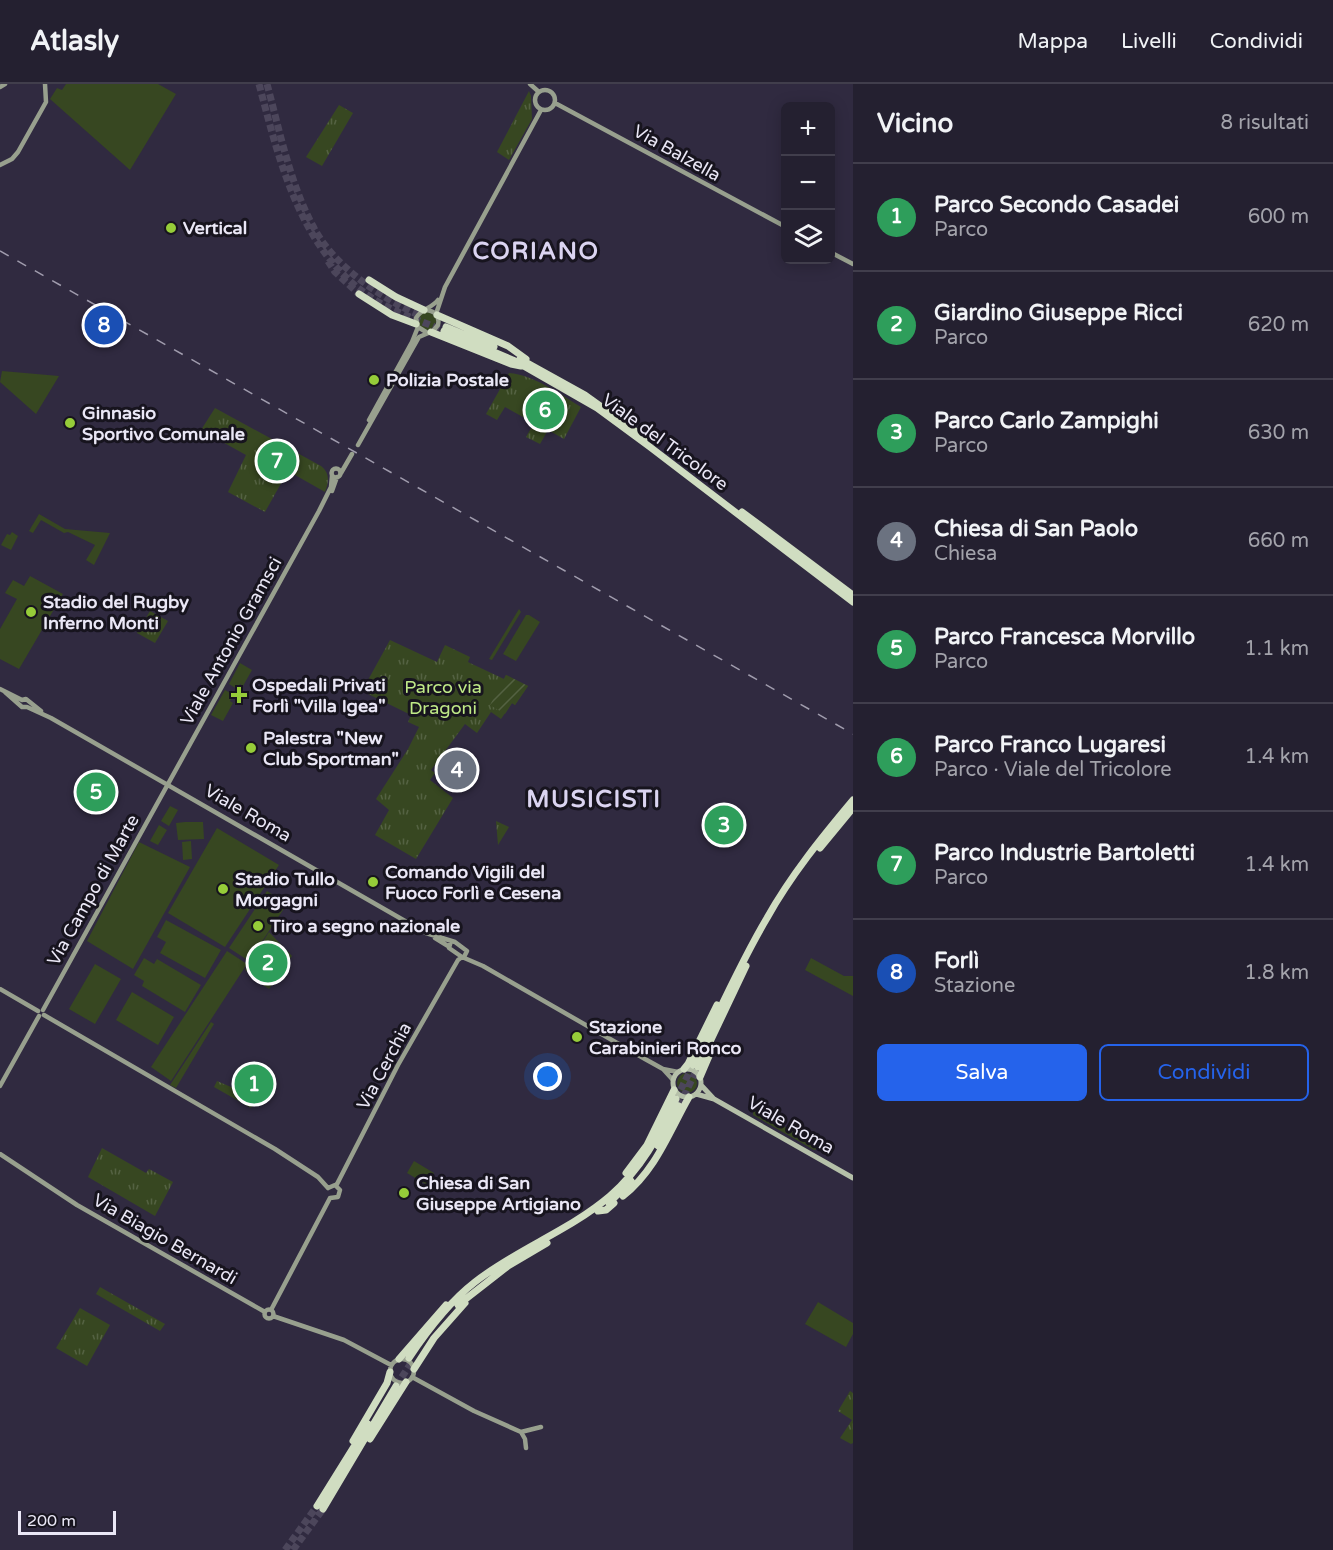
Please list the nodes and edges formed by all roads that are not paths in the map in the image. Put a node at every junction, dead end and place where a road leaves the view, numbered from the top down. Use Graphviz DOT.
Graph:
graph roads {
  1 [pos="5,84"];
  2 [pos="45,84"];
  3 [pos="530,84"];
  4 [pos="556,84"];
  5 [pos="0,87"];
  6 [pos="539,92"];
  7 [pos="551,92"];
  8 [pos="555,103"];
  9 [pos="541,110"];
  10 [pos="0,165"];
  11 [pos="781,224"];
  12 [pos="835,254"];
  13 [pos="853,264"];
  14 [pos="369,280"];
  15 [pos="359,294"];
  16 [pos="441,296"];
  17 [pos="425,310"];
  18 [pos="437,315"];
  19 [pos="417,325"];
  20 [pos="445,329"];
  21 [pos="430,332"];
  22 [pos="530,366"];
  23 [pos="352,454"];
  24 [pos="838,588"];
  25 [pos="853,595"];
  26 [pos="853,602"];
  27 [pos="3,691"];
  28 [pos="167,785"];
  29 [pos="853,800"];
  30 [pos="853,808"];
  31 [pos="450,944"];
  32 [pos="462,956"];
  33 [pos="743,967"];
  34 [pos="0,989"];
  35 [pos="41,1013"];
  36 [pos="695,1066"];
  37 [pos="663,1069"];
  38 [pos="681,1070"];
  39 [pos="700,1077"];
  40 [pos="673,1080"];
  41 [pos="701,1085"];
  42 [pos="0,1086"];
  43 [pos="674,1090"];
  44 [pos="692,1096"];
  45 [pos="714,1099"];
  46 [pos="678,1103"];
  47 [pos="0,1154"];
  48 [pos="853,1178"];
  49 [pos="336,1186"];
  50 [pos="328,1188"];
  51 [pos="330,1198"];
  52 [pos="595,1211"];
  53 [pos="474,1283"];
  54 [pos="482,1285"];
  55 [pos="270,1313"];
  56 [pos="399,1359"];
  57 [pos="390,1368"];
  58 [pos="411,1376"];
  59 [pos="394,1385"];
  60 [pos="541,1427"];
  61 [pos="524,1434"];
  62 [pos="531,1437"];
  63 [pos="526,1448"];
  64 [pos="341,1473"];
  65 [pos="320,1508"];
  1 -- 5 [label="main road"];
  2 -- 10 [label="main road"];
  3 -- 6 [label="main road"];
  4 -- 7 [label="main road"];
  6 -- 7 [label="main road"];
  6 -- 9 [label="main road"];
  7 -- 8 [label="main road"];
  8 -- 9 [label="main road"];
  8 -- 11 [label="main road, Via Balzella"];
  9 -- 16 [label="main road"];
  12 -- 13 [label="main road"];
  14 -- 17 [label="highway"];
  15 -- 19 [label="highway"];
  16 -- 17 [label="main road"];
  16 -- 18 [label="main road"];
  17 -- 18 [label="main road"];
  17 -- 19 [label="main road"];
  18 -- 21 [label="main road"];
  18 -- 22 [label="highway"];
  19 -- 21 [label="main road"];
  19 -- 21 [label="main road"];
  20 -- 22 [label="highway, Viale del Tricolore"];
  21 -- 22 [label="highway"];
  22 -- 24 [label="highway, Viale del Tricolore"];
  23 -- 28 [label="main road, Viale Antonio Gramsci"];
  24 -- 25 [label="highway, Viale del Tricolore"];
  24 -- 26 [label="highway, Viale del Tricolore"];
  27 -- 28 [label="main road, Viale Roma"];
  28 -- 31 [label="main road, Viale Roma"];
  28 -- 35 [label="main road, Via Campo di Marte"];
  29 -- 33 [label="highway"];
  30 -- 33 [label="highway"];
  31 -- 32 [label="main road"];
  31 -- 32 [label="main road"];
  32 -- 37 [label="main road"];
  32 -- 49 [label="main road, Via Cerchia"];
  33 -- 36 [label="highway"];
  33 -- 38 [label="highway"];
  33 -- 39 [label="highway"];
  34 -- 35 [label="main road"];
  35 -- 42 [label="main road, Via Campo di Marte"];
  35 -- 50 [label="main road"];
  37 -- 38 [label="main road"];
  37 -- 40 [label="main road"];
  38 -- 39 [label="main road"];
  38 -- 40 [label="main road"];
  39 -- 41 [label="main road"];
  40 -- 43 [label="main road"];
  41 -- 44 [label="main road"];
  41 -- 45 [label="main road, Viale Roma"];
  43 -- 44 [label="main road"];
  43 -- 52 [label="highway"];
  44 -- 45 [label="main road, Viale Roma"];
  44 -- 52 [label="highway"];
  45 -- 48 [label="main road, Viale Roma"];
  46 -- 52 [label="highway"];
  47 -- 55 [label="main road, Via Biagio Bernardi"];
  49 -- 50 [label="main road"];
  49 -- 51 [label="main road"];
  50 -- 51 [label="main road"];
  51 -- 55 [label="main road"];
  52 -- 53 [label="highway"];
  52 -- 54 [label="highway"];
  53 -- 54 [label="highway"];
  53 -- 56 [label="highway"];
  54 -- 58 [label="highway"];
  55 -- 57 [label="main road, Via Biagio Bernardi"];
  56 -- 57 [label="main road"];
  56 -- 58 [label="main road"];
  57 -- 58 [label="main road"];
  57 -- 64 [label="highway"];
  58 -- 61 [label="main road"];
  58 -- 64 [label="highway"];
  59 -- 64 [label="highway"];
  60 -- 61 [label="main road"];
  61 -- 62 [label="main road"];
  61 -- 63 [label="main road"];
  64 -- 65 [label="highway"];
}
